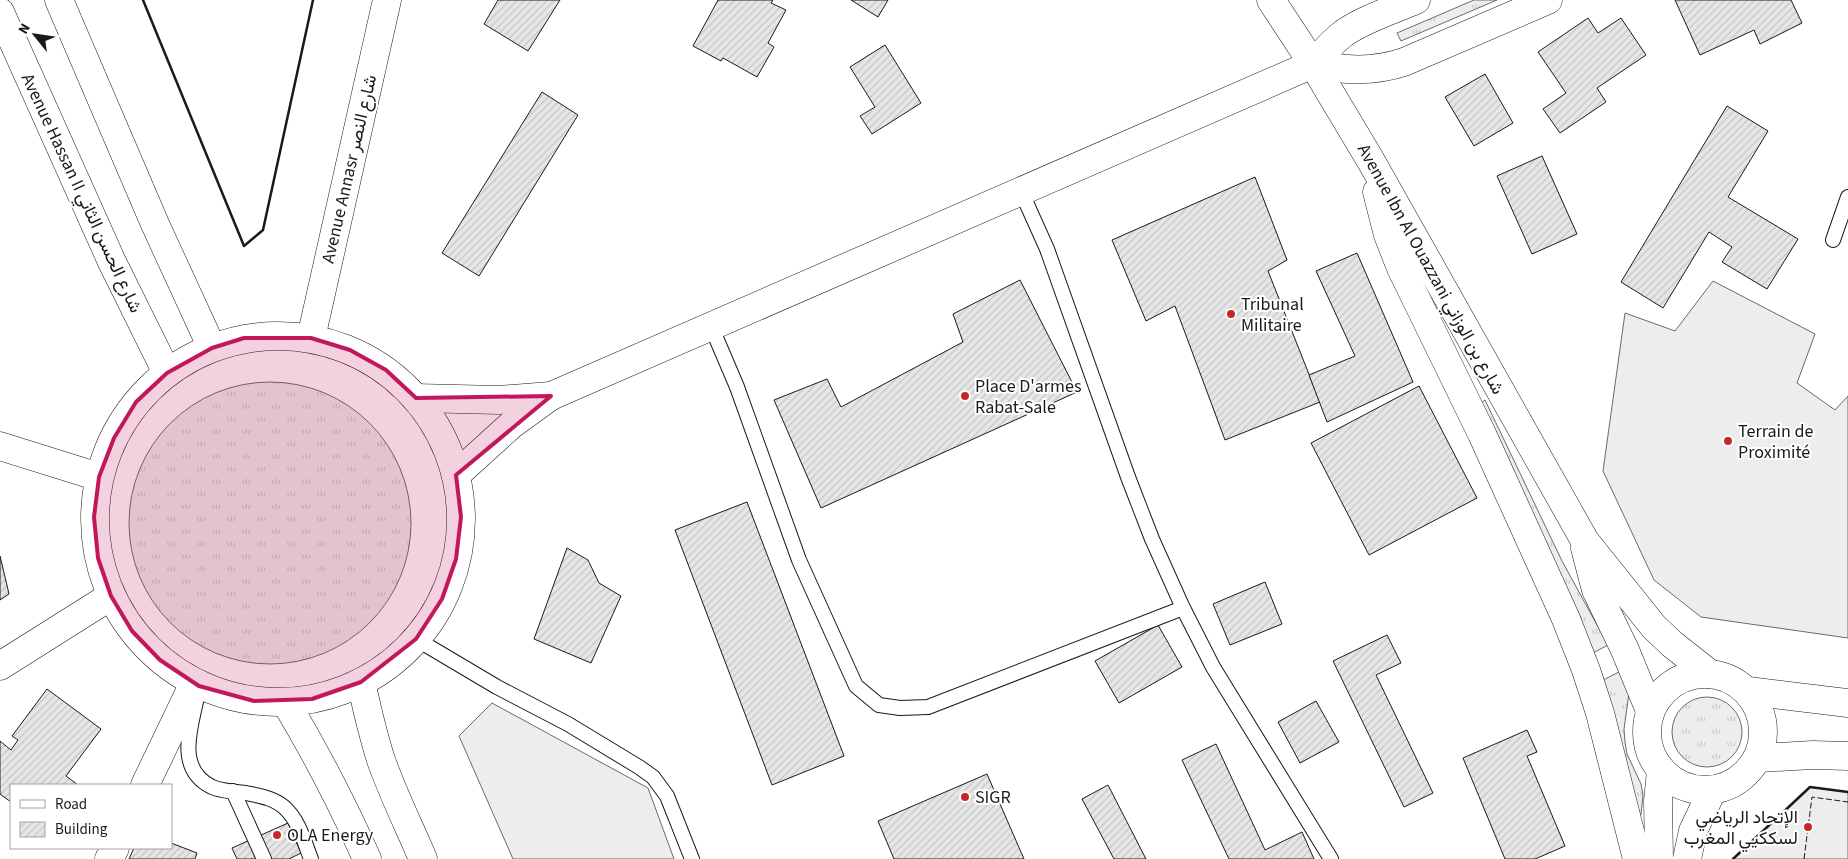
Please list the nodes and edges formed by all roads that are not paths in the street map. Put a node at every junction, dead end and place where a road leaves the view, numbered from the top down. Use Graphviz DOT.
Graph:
graph roads {
  1 [pos="59,0"];
  2 [pos="387,0"];
  3 [pos="1271,0"];
  4 [pos="1416,0"];
  5 [pos="1548,0"];
  6 [pos="0,12"];
  7 [pos="1314,64"];
  8 [pos="1370,161"];
  9 [pos="1021,191"];
  10 [pos="1848,197"];
  11 [pos="1833,240"];
  12 [pos="711,326"];
  13 [pos="311,338"];
  14 [pos="212,348"];
  15 [pos="167,373"];
  16 [pos="551,396"];
  17 [pos="416,398"];
  18 [pos="0,446"];
  19 [pos="456,475"];
  20 [pos="99,477"];
  21 [pos="1585,541"];
  22 [pos="111,596"];
  23 [pos="1183,608"];
  24 [pos="416,640"];
  25 [pos="0,666"];
  26 [pos="1710,674"];
  27 [pos="361,682"];
  28 [pos="197,684"];
  29 [pos="1748,691"];
  30 [pos="286,702"];
  31 [pos="1848,703"];
  32 [pos="1650,711"];
  33 [pos="1848,756"];
  34 [pos="1759,758"];
  35 [pos="1661,771"];
  36 [pos="146,784"];
  37 [pos="233,791"];
  38 [pos="1712,791"];
  39 [pos="264,859"];
  40 [pos="311,859"];
  41 [pos="367,859"];
  42 [pos="423,859"];
  43 [pos="692,859"];
  44 [pos="1331,859"];
  45 [pos="1637,859"];
  46 [pos="1659,859"];
  47 [pos="1687,859"];
  1 -- 14 [label="main road"];
  2 -- 13 [label="main road, Avenue Annasr شارع النصر"];
  3 -- 7 [label="main road, Avenue Ibn Al Ouazzani شارع بن الوزاني"];
  4 -- 7 [label="main road"];
  5 -- 7 [label="main road"];
  6 -- 15 [label="main road, Avenue Hassan II شارع الحسن الثاني"];
  7 -- 8 [label="main road, Avenue Ibn Al Ouazzani شارع بن الوزاني"];
  7 -- 9 [label="main road"];
  8 -- 21 [label="main road, Avenue Ibn Al Ouazzani شارع بن الوزاني"];
  8 -- 45 [label="main road"];
  9 -- 12 [label="main road"];
  9 -- 23 [label="lane"];
  10 -- 11 [label="lane"];
  12 -- 16 [label="main road"];
  12 -- 23 [label="lane"];
  13 -- 14 [label="main road"];
  13 -- 17 [label="main road"];
  14 -- 15 [label="main road"];
  15 -- 20 [label="main road"];
  16 -- 17 [label="main road"];
  16 -- 19 [label="main road"];
  17 -- 19 [label="main road"];
  18 -- 20 [label="main road"];
  19 -- 24 [label="main road"];
  20 -- 22 [label="main road"];
  21 -- 26 [label="main road, Avenue Ibn Al Ouazzani شارع بن الوزاني"];
  21 -- 32 [label="main road, Avenue Ibn Al Ouazzani شارع بن الوزاني"];
  22 -- 25 [label="main road"];
  22 -- 28 [label="main road"];
  23 -- 44 [label="lane"];
  24 -- 27 [label="main road"];
  24 -- 43 [label="lane"];
  26 -- 29 [label="main road"];
  26 -- 32 [label="main road"];
  27 -- 30 [label="main road"];
  27 -- 42 [label="main road"];
  28 -- 30 [label="main road"];
  28 -- 36 [label="main road"];
  28 -- 37 [label="lane"];
  29 -- 31 [label="main road"];
  29 -- 34 [label="main road"];
  30 -- 41 [label="main road"];
  32 -- 35 [label="main road"];
  33 -- 34 [label="main road"];
  34 -- 38 [label="main road"];
  35 -- 38 [label="main road"];
  35 -- 46 [label="main road"];
  37 -- 39 [label="lane"];
  37 -- 40 [label="lane"];
  38 -- 47 [label="main road"];
}
